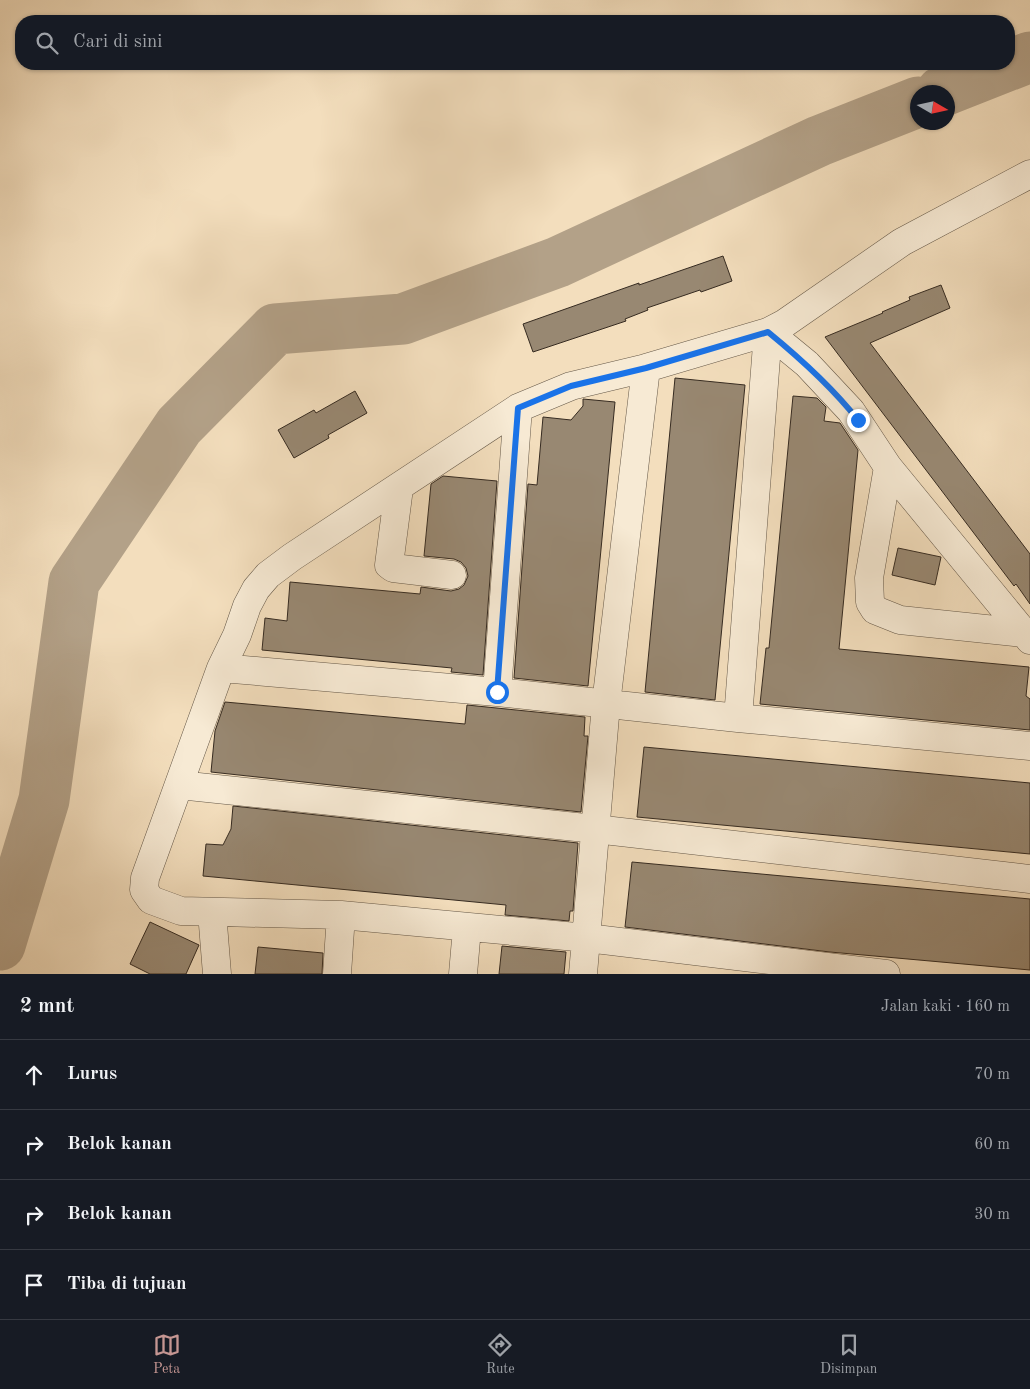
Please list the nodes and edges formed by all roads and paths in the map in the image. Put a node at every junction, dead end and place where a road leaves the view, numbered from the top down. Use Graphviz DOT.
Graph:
graph roads {
  1 [pos="1030,174"];
  2 [pos="768,332"];
  3 [pos="646,368"];
  4 [pos="518,408"];
  5 [pos="888,467"];
  6 [pos="398,488"];
  7 [pos="452,575"];
  8 [pos="1027,637"];
  9 [pos="221,668"];
  10 [pos="497,692"];
  11 [pos="606,704"];
  12 [pos="738,718"];
  13 [pos="1030,746"];
  14 [pos="179,785"];
  15 [pos="595,829"];
  16 [pos="1030,879"];
  17 [pos="212,912"];
  18 [pos="341,916"];
  19 [pos="467,928"];
  20 [pos="587,938"];
  21 [pos="697,963"];
  22 [pos="839,972"];
  23 [pos="217,974"];
  24 [pos="337,974"];
  25 [pos="463,974"];
  26 [pos="583,974"];
  27 [pos="886,974"];
  1 -- 2 [label="street"];
  2 -- 3 [label="street"];
  2 -- 5 [label="street"];
  2 -- 12 [label="street"];
  3 -- 4 [label="street"];
  3 -- 11 [label="street"];
  4 -- 6 [label="street"];
  4 -- 10 [label="street"];
  5 -- 8 [label="street"];
  5 -- 8 [label="street"];
  6 -- 7 [label="street"];
  6 -- 9 [label="street"];
  9 -- 10 [label="street"];
  9 -- 14 [label="street"];
  10 -- 11 [label="street"];
  11 -- 12 [label="street"];
  11 -- 15 [label="street"];
  12 -- 13 [label="street"];
  14 -- 15 [label="street"];
  14 -- 17 [label="street"];
  15 -- 16 [label="street"];
  15 -- 20 [label="street"];
  17 -- 18 [label="street"];
  17 -- 23 [label="street"];
  18 -- 19 [label="street"];
  18 -- 24 [label="street"];
  19 -- 20 [label="street"];
  19 -- 25 [label="street"];
  20 -- 21 [label="street"];
  20 -- 26 [label="street"];
  21 -- 22 [label="street"];
  22 -- 27 [label="street"];
}
